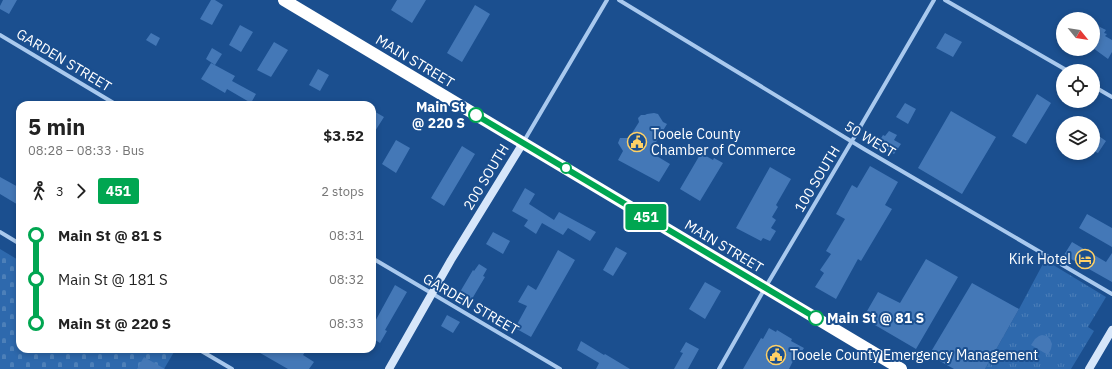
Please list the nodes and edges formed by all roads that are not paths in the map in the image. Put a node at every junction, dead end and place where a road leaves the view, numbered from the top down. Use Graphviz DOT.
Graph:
graph roads {
  1 [pos="284,0"];
  2 [pos="607,0"];
  3 [pos="619,0"];
  4 [pos="934,0"];
  5 [pos="945,0"];
  6 [pos="0,35"];
  7 [pos="1056,64"];
  8 [pos="1100,90"];
  9 [pos="1112,97"];
  10 [pos="110,101"];
  11 [pos="852,141"];
  12 [pos="522,143"];
  13 [pos="0,232"];
  14 [pos="16,242"];
  15 [pos="376,260"];
  16 [pos="765,288"];
  17 [pos="432,294"];
  18 [pos="1112,294"];
  19 [pos="1112,330"];
  20 [pos="205,353"];
  21 [pos="232,369"];
  22 [pos="389,369"];
  23 [pos="560,369"];
  24 [pos="719,369"];
  25 [pos="901,369"];
  26 [pos="1089,369"];
  1 -- 12 [label="highway, MAIN STREET"];
  2 -- 12 [label="street, 200 SOUTH"];
  3 -- 11 [label="street, 50 WEST"];
  4 -- 11 [label="street, 100 SOUTH"];
  5 -- 7 [label="street"];
  6 -- 10 [label="street, GARDEN STREET"];
  8 -- 9 [label="street"];
  11 -- 16 [label="street, 100 SOUTH"];
  11 -- 18 [label="street, 50 WEST"];
  12 -- 16 [label="highway, MAIN STREET"];
  12 -- 17 [label="street, 200 SOUTH"];
  13 -- 14 [label="street"];
  15 -- 17 [label="street, GARDEN STREET"];
  16 -- 24 [label="street, 100 SOUTH"];
  16 -- 25 [label="highway, MAIN STREET"];
  17 -- 22 [label="street, 200 SOUTH"];
  17 -- 23 [label="street, GARDEN STREET"];
  19 -- 26 [label="street"];
  20 -- 21 [label="street"];
}
